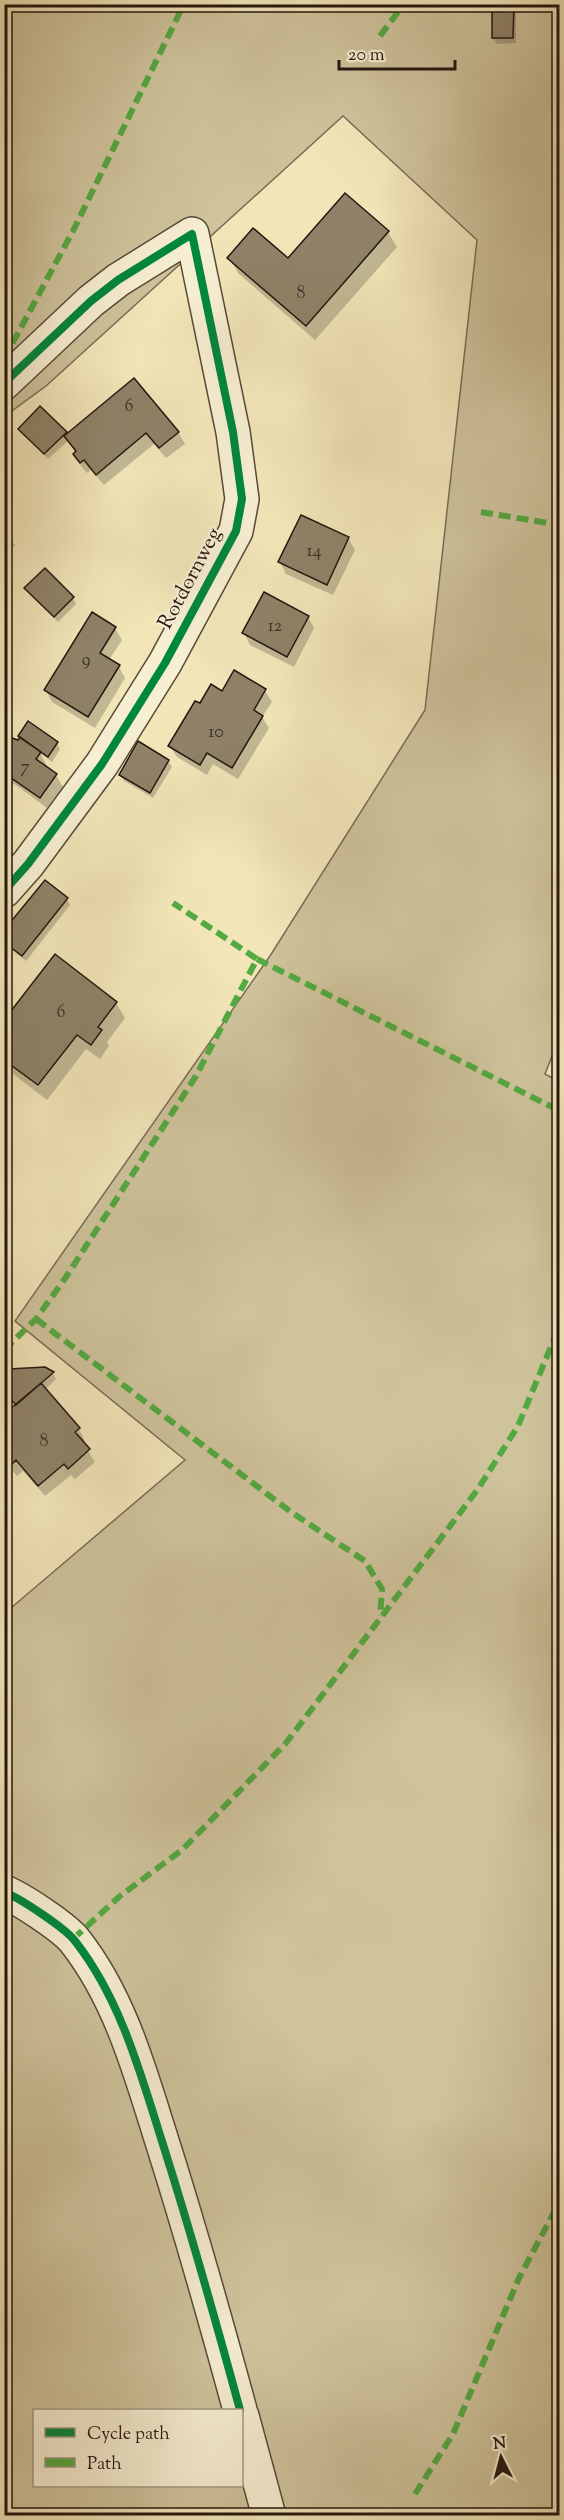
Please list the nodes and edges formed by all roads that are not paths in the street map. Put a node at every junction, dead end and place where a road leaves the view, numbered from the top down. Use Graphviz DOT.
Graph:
graph roads {
  1 [pos="4,383"];
  2 [pos="4,891"];
  3 [pos="4,1892"];
  4 [pos="240,2409"];
  5 [pos="243,2420"];
  6 [pos="268,2516"];
  1 -- 2 [label="street, Rotdornweg"];
  3 -- 4 [label="street"];
  5 -- 6 [label="street"];
}
